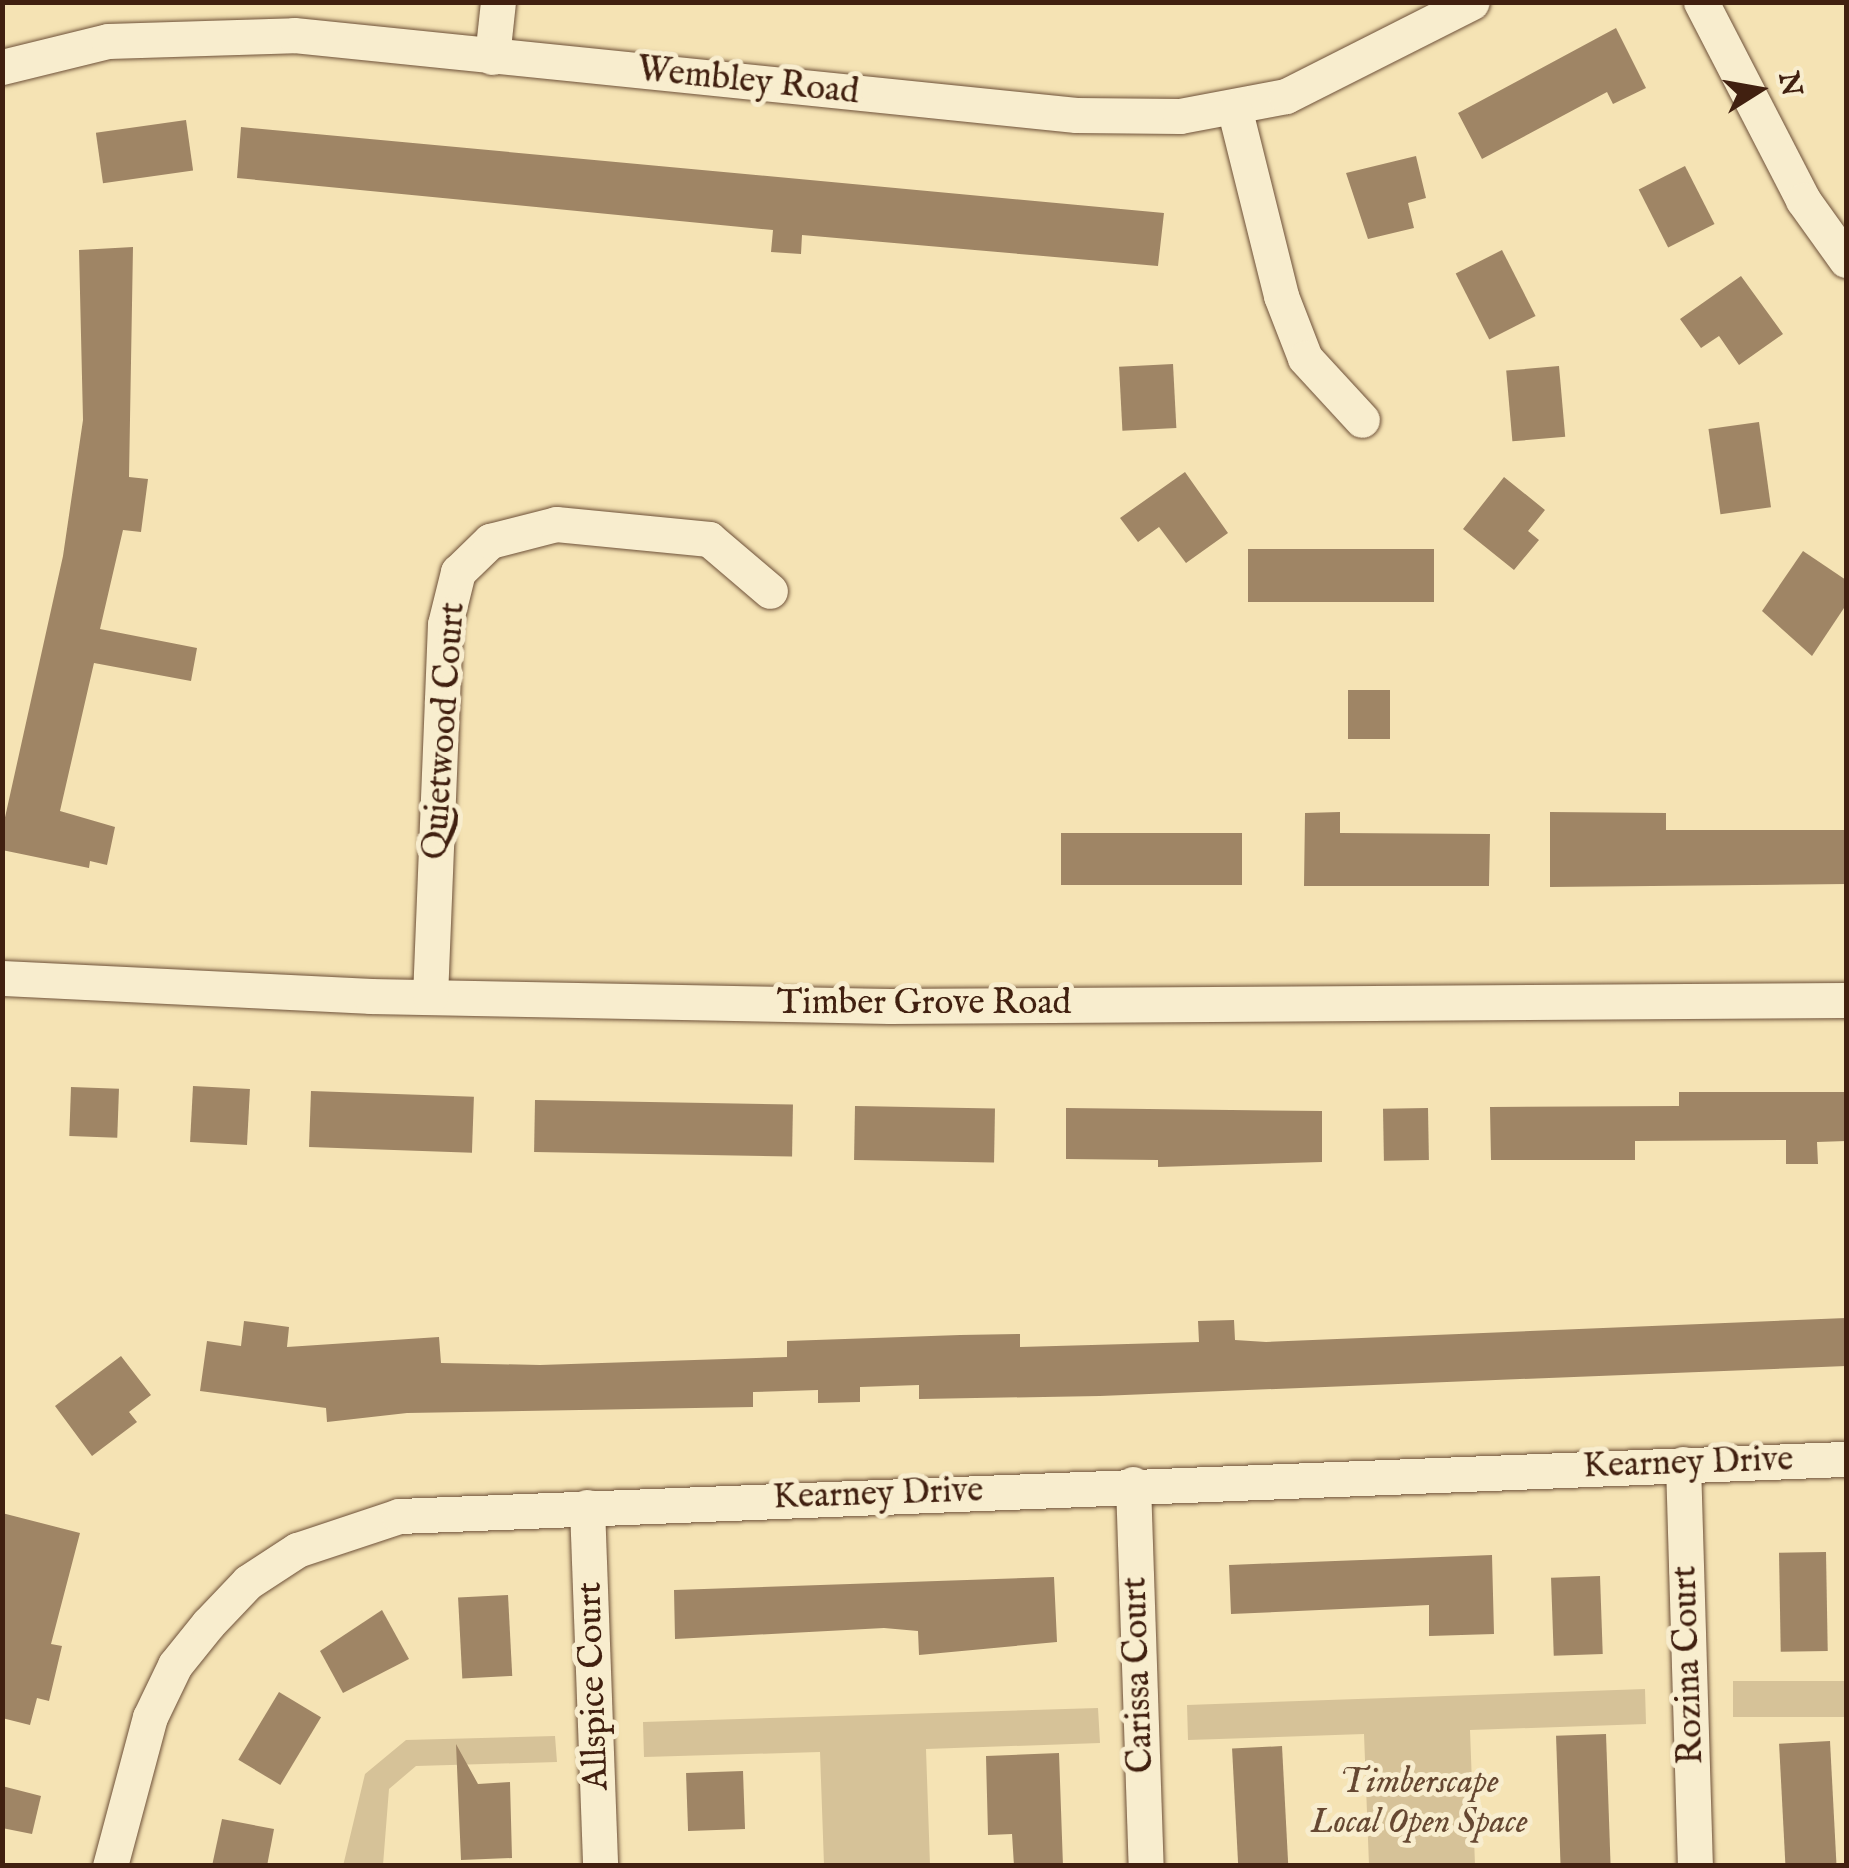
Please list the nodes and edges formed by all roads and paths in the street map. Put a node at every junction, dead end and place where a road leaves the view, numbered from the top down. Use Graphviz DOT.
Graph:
graph roads {
  1 [pos="498,2"];
  2 [pos="1472,2"];
  3 [pos="1702,2"];
  4 [pos="492,56"];
  5 [pos="2,66"];
  6 [pos="1235,111"];
  7 [pos="1846,260"];
  8 [pos="1362,420"];
  9 [pos="770,591"];
  10 [pos="2,978"];
  11 [pos="430,997"];
  12 [pos="1846,1000"];
  13 [pos="1846,1459"];
  14 [pos="1683,1464"];
  15 [pos="1133,1484"];
  16 [pos="587,1507"];
  17 [pos="110,1866"];
  18 [pos="600,1866"];
  19 [pos="1146,1866"];
  20 [pos="1696,1866"];
  1 -- 4 [label="street"];
  2 -- 6 [label="street, Wembley Road"];
  3 -- 7 [label="street"];
  4 -- 5 [label="street, Wembley Road"];
  4 -- 6 [label="street, Wembley Road"];
  6 -- 8 [label="street"];
  9 -- 11 [label="street, Quietwood Court"];
  10 -- 11 [label="street, Timber Grove Road"];
  11 -- 12 [label="street, Timber Grove Road"];
  13 -- 14 [label="street, Kearney Drive"];
  14 -- 15 [label="street, Kearney Drive"];
  14 -- 20 [label="street, Rozina Court"];
  15 -- 16 [label="street, Kearney Drive"];
  15 -- 19 [label="street, Carissa Court"];
  16 -- 17 [label="street, Kearney Drive"];
  16 -- 18 [label="street, Allspice Court"];
}
